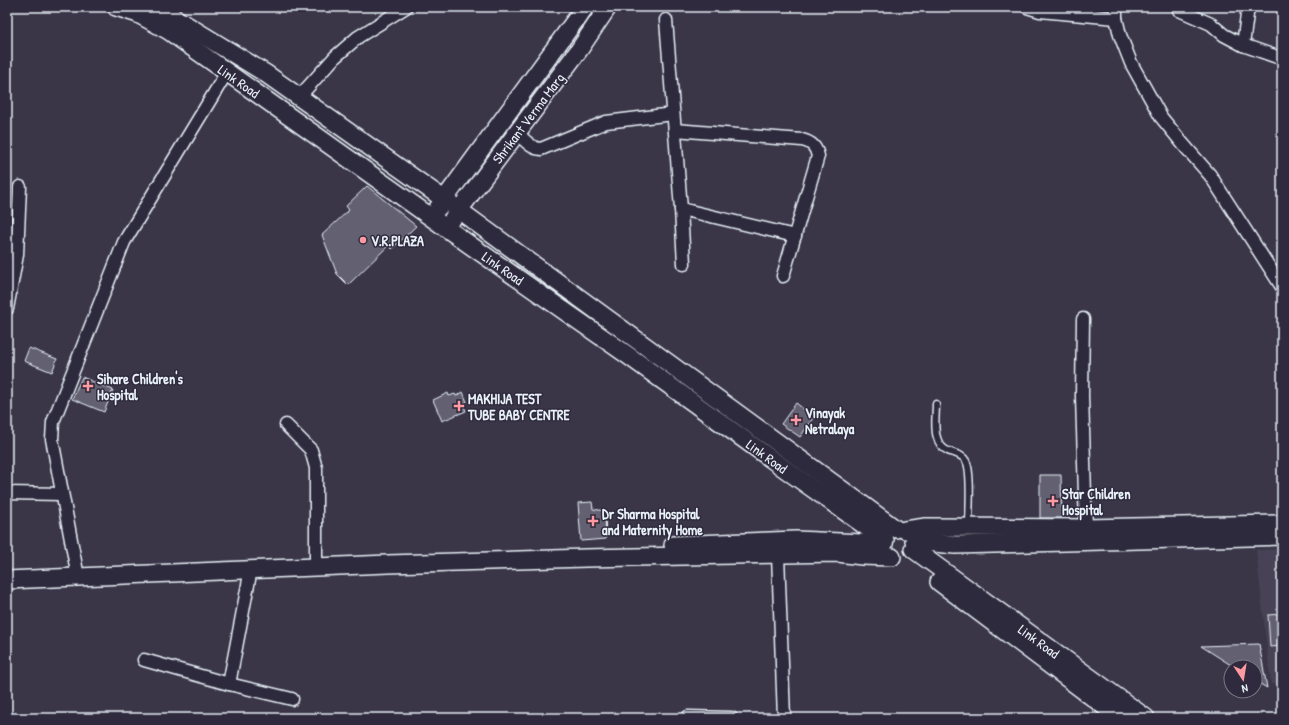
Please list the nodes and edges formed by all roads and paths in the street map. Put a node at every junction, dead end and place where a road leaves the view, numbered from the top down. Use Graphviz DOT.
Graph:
graph roads {
  1 [pos="116,7"];
  2 [pos="157,7"];
  3 [pos="406,7"];
  4 [pos="585,7"];
  5 [pos="608,7"];
  6 [pos="1027,7"];
  7 [pos="1248,7"];
  8 [pos="1041,9"];
  9 [pos="1180,10"];
  10 [pos="1116,13"];
  11 [pos="666,20"];
  12 [pos="1243,45"];
  13 [pos="1280,58"];
  14 [pos="228,72"];
  15 [pos="300,97"];
  16 [pos="673,114"];
  17 [pos="675,130"];
  18 [pos="517,133"];
  19 [pos="20,187"];
  20 [pos="445,200"];
  21 [pos="681,209"];
  22 [pos="459,210"];
  23 [pos="430,217"];
  24 [pos="446,228"];
  25 [pos="795,236"];
  26 [pos="684,264"];
  27 [pos="783,276"];
  28 [pos="1282,287"];
  29 [pos="7,309"];
  30 [pos="1083,319"];
  31 [pos="936,404"];
  32 [pos="286,425"];
  33 [pos="7,492"];
  34 [pos="61,494"];
  35 [pos="1282,524"];
  36 [pos="1086,528"];
  37 [pos="969,536"];
  38 [pos="1282,536"];
  39 [pos="899,544"];
  40 [pos="778,555"];
  41 [pos="316,558"];
  42 [pos="251,569"];
  43 [pos="7,571"];
  44 [pos="78,572"];
  45 [pos="7,580"];
  46 [pos="144,660"];
  47 [pos="229,684"];
  48 [pos="292,699"];
  49 [pos="688,717"];
  50 [pos="731,718"];
  51 [pos="784,718"];
  52 [pos="1120,718"];
  53 [pos="1146,718"];
  1 -- 14 [label="street, Link Road"];
  2 -- 15 [label="street, Link Road"];
  3 -- 15 [label="street"];
  4 -- 20 [label="street, Shrikant Verma Marg"];
  5 -- 18 [label="street, Shrikant Verma Marg"];
  6 -- 8 [label="street"];
  7 -- 12 [label="street"];
  8 -- 10 [label="street"];
  9 -- 12 [label="street"];
  10 -- 28 [label="street"];
  11 -- 16 [label="street"];
  12 -- 13 [label="street"];
  14 -- 23 [label="street, Link Road"];
  14 -- 34 [label="street"];
  15 -- 20 [label="street, Link Road"];
  16 -- 17 [label="street"];
  16 -- 18 [label="street"];
  17 -- 21 [label="street"];
  17 -- 25 [label="street"];
  18 -- 22 [label="street, Shrikant Verma Marg"];
  19 -- 29 [label="street"];
  20 -- 22 [label="street, Link Road"];
  20 -- 23 [label="street, Shrikant Verma Marg"];
  21 -- 25 [label="street"];
  21 -- 26 [label="street"];
  22 -- 24 [label="street, Shrikant Verma Marg"];
  22 -- 39 [label="street, Link Road"];
  23 -- 24 [label="street, Link Road"];
  24 -- 39 [label="street, Link Road"];
  25 -- 27 [label="street"];
  30 -- 36 [label="street"];
  31 -- 37 [label="lane"];
  32 -- 41 [label="street"];
  33 -- 34 [label="street"];
  34 -- 44 [label="street"];
  35 -- 36 [label="street"];
  36 -- 37 [label="street"];
  37 -- 38 [label="street"];
  37 -- 39 [label="street"];
  39 -- 40 [label="street"];
  39 -- 41 [label="street"];
  39 -- 52 [label="street, Link Road"];
  39 -- 53 [label="street, Link Road"];
  40 -- 42 [label="street"];
  40 -- 51 [label="street"];
  41 -- 44 [label="street"];
  42 -- 44 [label="street"];
  42 -- 47 [label="street"];
  43 -- 44 [label="street"];
  44 -- 45 [label="street"];
  46 -- 47 [label="street"];
  47 -- 48 [label="street"];
  49 -- 50 [label="street"];
}
